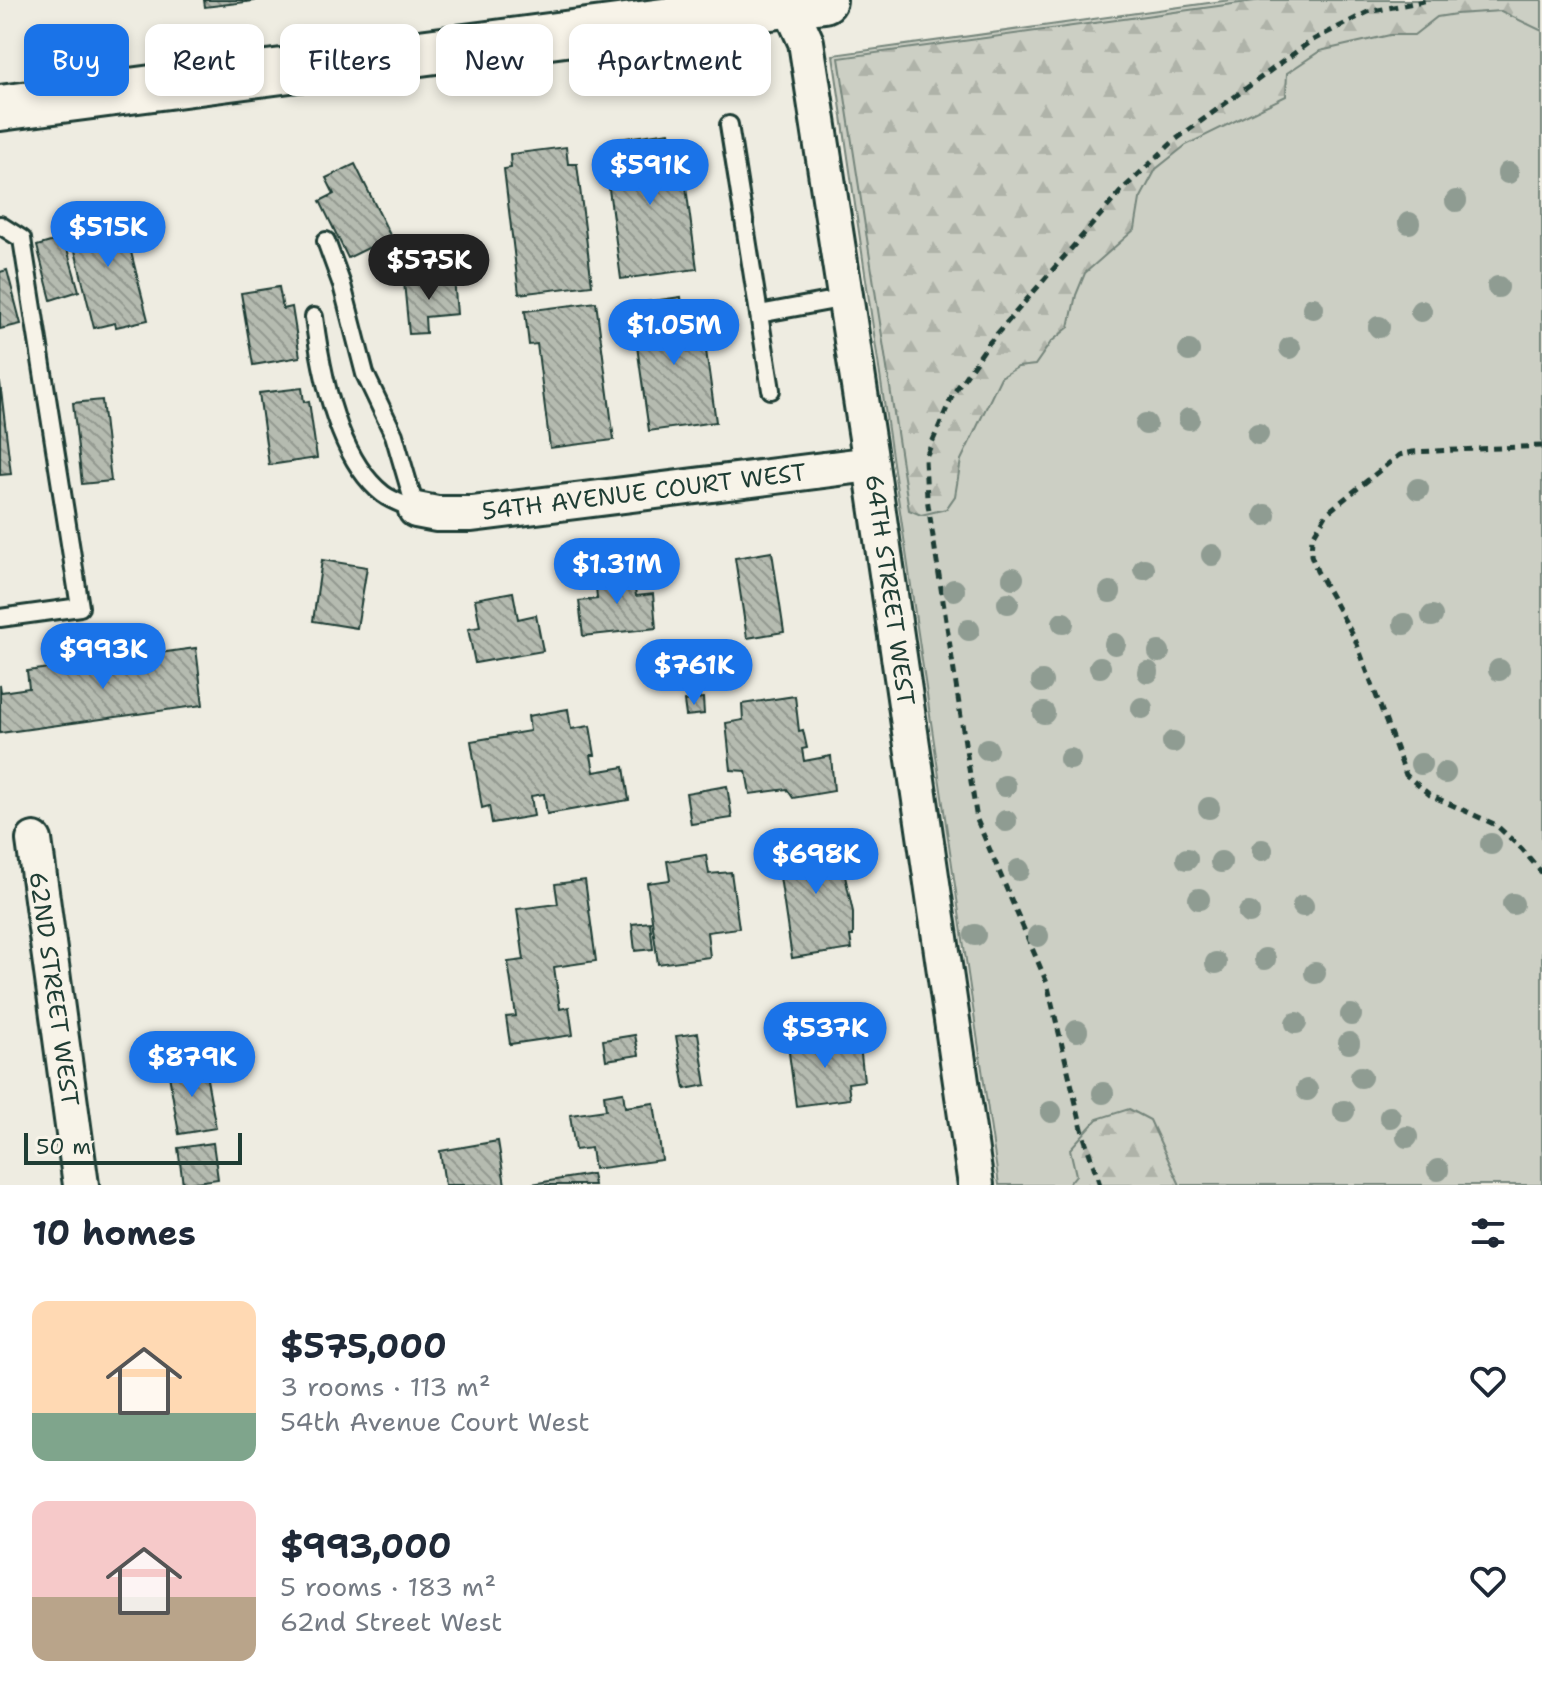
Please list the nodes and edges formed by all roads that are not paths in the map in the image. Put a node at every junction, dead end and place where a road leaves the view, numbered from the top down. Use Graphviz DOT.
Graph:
graph roads {
  1 [pos="800,2"];
  2 [pos="0,108"];
  3 [pos="729,125"];
  4 [pos="0,225"];
  5 [pos="326,241"];
  6 [pos="846,298"];
  7 [pos="759,314"];
  8 [pos="314,317"];
  9 [pos="771,390"];
  10 [pos="871,464"];
  11 [pos="416,510"];
  12 [pos="0,618"];
  13 [pos="34,840"];
  14 [pos="81,1185"];
  15 [pos="976,1185"];
  1 -- 2 [label="main road"];
  1 -- 6 [label="street, 64TH STREET WEST"];
  3 -- 7 [label="lane"];
  4 -- 12 [label="lane"];
  5 -- 11 [label="lane"];
  6 -- 7 [label="lane"];
  6 -- 10 [label="street, 64TH STREET WEST"];
  7 -- 9 [label="lane"];
  8 -- 11 [label="lane"];
  10 -- 11 [label="street, 54TH AVENUE COURT WEST"];
  10 -- 15 [label="street, 64TH STREET WEST"];
  13 -- 14 [label="street, 62ND STREET WEST"];
}
